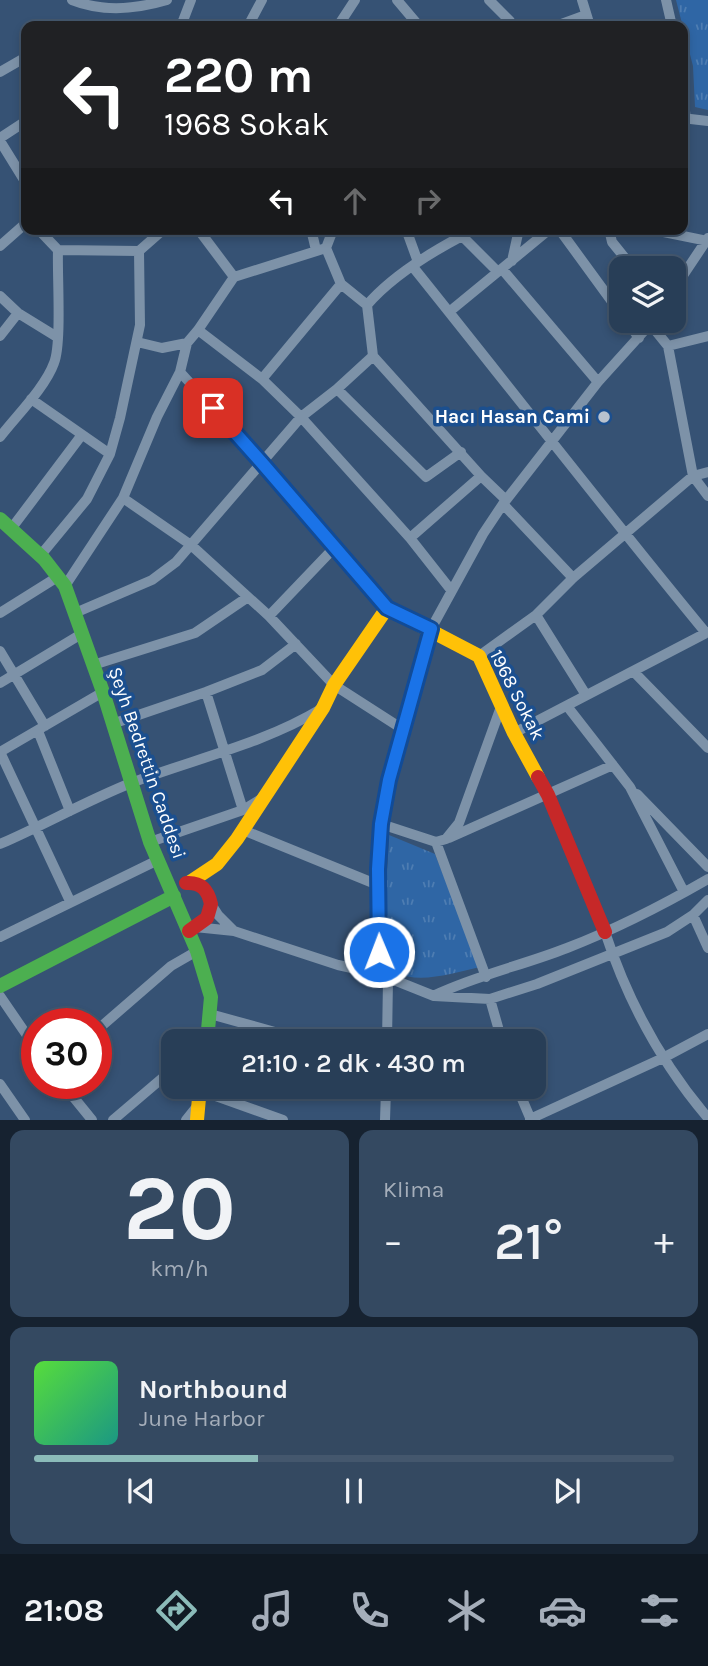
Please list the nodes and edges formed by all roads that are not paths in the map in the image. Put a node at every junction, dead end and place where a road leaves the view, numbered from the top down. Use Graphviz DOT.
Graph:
graph roads {
  1 [pos="72,0"];
  2 [pos="167,0"];
  3 [pos="191,0"];
  4 [pos="262,0"];
  5 [pos="355,0"];
  6 [pos="397,0"];
  7 [pos="489,0"];
  8 [pos="582,0"];
  9 [pos="666,0"];
  10 [pos="107,4"];
  11 [pos="586,15"];
  12 [pos="183,21"];
  13 [pos="251,21"];
  14 [pos="341,21"];
  15 [pos="415,21"];
  16 [pos="510,21"];
  17 [pos="570,21"];
  18 [pos="588,21"];
  19 [pos="671,21"];
  20 [pos="21,60"];
  21 [pos="0,72"];
  22 [pos="688,119"];
  23 [pos="708,121"];
  24 [pos="21,125"];
  25 [pos="0,140"];
  26 [pos="21,175"];
  27 [pos="21,227"];
  28 [pos="44,235"];
  29 [pos="156,235"];
  30 [pos="202,235"];
  31 [pos="314,235"];
  32 [pos="331,235"];
  33 [pos="408,235"];
  34 [pos="459,235"];
  35 [pos="464,235"];
  36 [pos="518,235"];
  37 [pos="543,235"];
  38 [pos="563,235"];
  39 [pos="610,235"];
  40 [pos="681,235"];
  41 [pos="708,240"];
  42 [pos="0,246"];
  43 [pos="321,249"];
  44 [pos="58,250"];
  45 [pos="139,251"];
  46 [pos="623,256"];
  47 [pos="512,261"];
  48 [pos="416,265"];
  49 [pos="500,271"];
  50 [pos="686,272"];
  51 [pos="234,277"];
  52 [pos="341,284"];
  53 [pos="0,296"];
  54 [pos="609,298"];
  55 [pos="367,305"];
  56 [pos="449,312"];
  57 [pos="18,313"];
  58 [pos="198,330"];
  59 [pos="635,333"];
  60 [pos="644,333"];
  61 [pos="660,333"];
  62 [pos="0,336"];
  63 [pos="57,337"];
  64 [pos="708,337"];
  65 [pos="639,338"];
  66 [pos="137,342"];
  67 [pos="187,343"];
  68 [pos="668,346"];
  69 [pos="373,356"];
  70 [pos="180,372"];
  71 [pos="262,379"];
  72 [pos="598,383"];
  73 [pos="337,389"];
  74 [pos="31,399"];
  75 [pos="301,417"];
  76 [pos="81,436"];
  77 [pos="0,437"];
  78 [pos="554,441"];
  79 [pos="461,452"];
  80 [pos="110,454"];
  81 [pos="262,463"];
  82 [pos="708,471"];
  83 [pos="481,476"];
  84 [pos="693,476"];
  85 [pos="708,496"];
  86 [pos="123,498"];
  87 [pos="505,502"];
  88 [pos="6,524"];
  89 [pos="625,535"];
  90 [pos="410,538"];
  91 [pos="191,545"];
  92 [pos="334,548"];
  93 [pos="40,556"];
  94 [pos="573,579"];
  95 [pos="62,581"];
  96 [pos="452,590"];
  97 [pos="248,597"];
  98 [pos="387,608"];
  99 [pos="0,612"];
  100 [pos="75,613"];
  101 [pos="536,615"];
  102 [pos="269,616"];
  103 [pos="431,629"];
  104 [pos="83,634"];
  105 [pos="706,636"];
  106 [pos="296,644"];
  107 [pos="0,651"];
  108 [pos="479,656"];
  109 [pos="93,665"];
  110 [pos="634,672"];
  111 [pos="13,674"];
  112 [pos="0,683"];
  113 [pos="334,685"];
  114 [pos="103,692"];
  115 [pos="206,692"];
  116 [pos="586,695"];
  117 [pos="502,704"];
  118 [pos="567,706"];
  119 [pos="323,708"];
  120 [pos="112,724"];
  121 [pos="42,728"];
  122 [pos="404,730"];
  123 [pos="514,733"];
  124 [pos="708,748"];
  125 [pos="225,751"];
  126 [pos="612,765"];
  127 [pos="130,783"];
  128 [pos="628,785"];
  129 [pos="548,795"];
  130 [pos="265,797"];
  131 [pos="243,810"];
  132 [pos="70,811"];
  133 [pos="381,824"];
  134 [pos="36,828"];
  135 [pos="243,830"];
  136 [pos="441,840"];
  137 [pos="150,842"];
  138 [pos="0,844"];
  139 [pos="158,860"];
  140 [pos="217,864"];
  141 [pos="708,867"];
  142 [pos="708,879"];
  143 [pos="190,882"];
  144 [pos="378,885"];
  145 [pos="172,892"];
  146 [pos="684,892"];
  147 [pos="211,900"];
  148 [pos="708,900"];
  149 [pos="70,901"];
  150 [pos="693,915"];
  151 [pos="192,929"];
  152 [pos="234,931"];
  153 [pos="605,932"];
  154 [pos="0,937"];
  155 [pos="708,948"];
  156 [pos="197,951"];
  157 [pos="613,955"];
  158 [pos="383,977"];
  159 [pos="486,977"];
  160 [pos="0,986"];
  161 [pos="0,996"];
  162 [pos="433,996"];
  163 [pos="490,999"];
  164 [pos="210,1014"];
  165 [pos="112,1017"];
  166 [pos="21,1026"];
  167 [pos="208,1029"];
  168 [pos="264,1029"];
  169 [pos="386,1029"];
  170 [pos="499,1029"];
  171 [pos="708,1034"];
  172 [pos="663,1058"];
  173 [pos="161,1079"];
  174 [pos="0,1084"];
  175 [pos="75,1099"];
  176 [pos="196,1099"];
  177 [pos="199,1099"];
  178 [pos="215,1099"];
  179 [pos="386,1099"];
  180 [pos="522,1099"];
  181 [pos="708,1118"];
  182 [pos="531,1119"];
  183 [pos="25,1120"];
  184 [pos="92,1120"];
  185 [pos="113,1120"];
  186 [pos="186,1120"];
  187 [pos="197,1120"];
  188 [pos="283,1120"];
  189 [pos="385,1120"];
  1 -- 10 [label="street"];
  2 -- 10 [label="street"];
  3 -- 12 [label="street"];
  4 -- 13 [label="street"];
  5 -- 14 [label="street"];
  6 -- 15 [label="street"];
  7 -- 16 [label="street"];
  8 -- 11 [label="street"];
  9 -- 19 [label="street"];
  11 -- 17 [label="street"];
  11 -- 18 [label="street"];
  20 -- 21 [label="street"];
  22 -- 23 [label="street"];
  24 -- 25 [label="street"];
  25 -- 26 [label="street"];
  27 -- 42 [label="street"];
  28 -- 44 [label="street"];
  29 -- 45 [label="street"];
  30 -- 51 [label="street"];
  31 -- 43 [label="street"];
  32 -- 43 [label="street"];
  33 -- 48 [label="street"];
  34 -- 48 [label="street"];
  35 -- 49 [label="street"];
  36 -- 47 [label="street"];
  37 -- 47 [label="street"];
  38 -- 54 [label="street"];
  39 -- 46 [label="street"];
  40 -- 41 [label="street"];
  41 -- 50 [label="street"];
  43 -- 51 [label="street"];
  43 -- 52 [label="street"];
  44 -- 45 [label="street"];
  44 -- 63 [label="street"];
  45 -- 66 [label="street"];
  47 -- 49 [label="street"];
  48 -- 55 [label="street"];
  48 -- 56 [label="street"];
  49 -- 56 [label="street"];
  49 -- 72 [label="street"];
  51 -- 58 [label="street"];
  52 -- 55 [label="street"];
  52 -- 71 [label="street"];
  53 -- 57 [label="street"];
  55 -- 69 [label="street"];
  56 -- 78 [label="street"];
  57 -- 62 [label="street"];
  57 -- 63 [label="street"];
  58 -- 67 [label="street"];
  58 -- 71 [label="street"];
  59 -- 65 [label="street"];
  60 -- 65 [label="street"];
  61 -- 68 [label="street"];
  63 -- 74 [label="street"];
  64 -- 68 [label="street"];
  65 -- 72 [label="street"];
  66 -- 67 [label="street"];
  66 -- 80 [label="street"];
  67 -- 70 [label="street"];
  68 -- 84 [label="street"];
  69 -- 73 [label="street"];
  69 -- 79 [label="street"];
  70 -- 81 [label="street"];
  70 -- 86 [label="street"];
  71 -- 75 [label="street"];
  72 -- 78 [label="street"];
  73 -- 75 [label="street"];
  73 -- 79 [label="street"];
  74 -- 76 [label="street"];
  74 -- 77 [label="street"];
  75 -- 81 [label="street"];
  75 -- 90 [label="street"];
  76 -- 80 [label="street"];
  76 -- 88 [label="street"];
  78 -- 87 [label="street"];
  78 -- 89 [label="street"];
  79 -- 83 [label="street"];
  80 -- 93 [label="street"];
  81 -- 91 [label="street"];
  81 -- 92 [label="street"];
  82 -- 84 [label="street"];
  83 -- 87 [label="street"];
  83 -- 90 [label="street"];
  84 -- 85 [label="street"];
  84 -- 89 [label="street"];
  86 -- 91 [label="street"];
  86 -- 95 [label="street"];
  87 -- 94 [label="street"];
  87 -- 96 [label="street"];
  88 -- 93 [label="street, Şeyh Bedrettin Caddesi"];
  89 -- 94 [label="street"];
  89 -- 105 [label="street"];
  90 -- 96 [label="street"];
  91 -- 97 [label="street"];
  91 -- 100 [label="street"];
  92 -- 98 [label="street"];
  92 -- 102 [label="street"];
  93 -- 95 [label="street, Şeyh Bedrettin Caddesi"];
  94 -- 101 [label="street"];
  95 -- 99 [label="street"];
  95 -- 100 [label="street, Şeyh Bedrettin Caddesi"];
  96 -- 103 [label="street"];
  97 -- 102 [label="street"];
  97 -- 109 [label="street"];
  98 -- 103 [label="street, 1968 Sokak"];
  98 -- 113 [label="street"];
  100 -- 104 [label="street, Şeyh Bedrettin Caddesi"];
  101 -- 108 [label="street"];
  101 -- 116 [label="street"];
  102 -- 106 [label="street"];
  103 -- 108 [label="street, 1968 Sokak"];
  103 -- 122 [label="street"];
  104 -- 109 [label="street, Şeyh Bedrettin Caddesi"];
  104 -- 111 [label="street"];
  105 -- 110 [label="street"];
  106 -- 113 [label="street"];
  106 -- 115 [label="street"];
  107 -- 111 [label="street"];
  108 -- 117 [label="street, 1968 Sokak"];
  109 -- 114 [label="street, Şeyh Bedrettin Caddesi"];
  110 -- 116 [label="street"];
  110 -- 124 [label="street"];
  111 -- 112 [label="street"];
  111 -- 121 [label="street"];
  113 -- 119 [label="street"];
  113 -- 122 [label="street"];
  114 -- 120 [label="street, Şeyh Bedrettin Caddesi"];
  114 -- 121 [label="street"];
  115 -- 120 [label="street"];
  115 -- 125 [label="street"];
  116 -- 118 [label="street"];
  117 -- 123 [label="street, 1968 Sokak"];
  117 -- 136 [label="street"];
  118 -- 123 [label="street"];
  118 -- 126 [label="street"];
  119 -- 125 [label="street"];
  119 -- 130 [label="street"];
  120 -- 127 [label="street, Şeyh Bedrettin Caddesi"];
  121 -- 132 [label="street"];
  121 -- 134 [label="street"];
  122 -- 133 [label="street"];
  123 -- 129 [label="street, 1968 Sokak"];
  125 -- 127 [label="street"];
  125 -- 131 [label="street"];
  126 -- 128 [label="street"];
  126 -- 129 [label="street"];
  127 -- 132 [label="street"];
  127 -- 137 [label="street, Şeyh Bedrettin Caddesi"];
  128 -- 141 [label="street"];
  128 -- 146 [label="street"];
  129 -- 136 [label="street"];
  129 -- 153 [label="street, 1968 Sokak"];
  130 -- 131 [label="street"];
  130 -- 135 [label="street"];
  131 -- 137 [label="street"];
  132 -- 134 [label="street"];
  133 -- 136 [label="street"];
  133 -- 144 [label="street"];
  134 -- 138 [label="street"];
  134 -- 149 [label="street"];
  135 -- 140 [label="street"];
  135 -- 144 [label="street"];
  136 -- 159 [label="street"];
  137 -- 139 [label="street, Şeyh Bedrettin Caddesi"];
  139 -- 145 [label="street, Şeyh Bedrettin Caddesi"];
  139 -- 149 [label="street"];
  140 -- 143 [label="street"];
  140 -- 147 [label="street"];
  142 -- 146 [label="street"];
  143 -- 145 [label="street"];
  143 -- 147 [label="street"];
  144 -- 158 [label="street"];
  145 -- 151 [label="street, Şeyh Bedrettin Caddesi"];
  145 -- 160 [label="street"];
  146 -- 153 [label="street"];
  147 -- 151 [label="street"];
  147 -- 152 [label="street"];
  148 -- 150 [label="street"];
  149 -- 154 [label="street"];
  150 -- 155 [label="street"];
  150 -- 157 [label="street"];
  151 -- 152 [label="street"];
  151 -- 156 [label="street, Şeyh Bedrettin Caddesi"];
  152 -- 158 [label="street"];
  153 -- 157 [label="street"];
  153 -- 159 [label="street"];
  156 -- 164 [label="street, Şeyh Bedrettin Caddesi"];
  156 -- 165 [label="street"];
  157 -- 163 [label="street"];
  157 -- 172 [label="street"];
  158 -- 162 [label="street"];
  158 -- 169 [label="street"];
  159 -- 162 [label="street"];
  161 -- 166 [label="street"];
  162 -- 163 [label="street"];
  163 -- 170 [label="street"];
  164 -- 167 [label="street, Şeyh Bedrettin Caddesi"];
  164 -- 168 [label="street"];
  171 -- 172 [label="street"];
  172 -- 181 [label="street"];
  172 -- 182 [label="street"];
  173 -- 185 [label="street"];
  174 -- 183 [label="street"];
  175 -- 184 [label="street"];
  176 -- 186 [label="street"];
  177 -- 187 [label="street"];
  178 -- 188 [label="street"];
  179 -- 189 [label="street"];
  180 -- 182 [label="street"];
}
